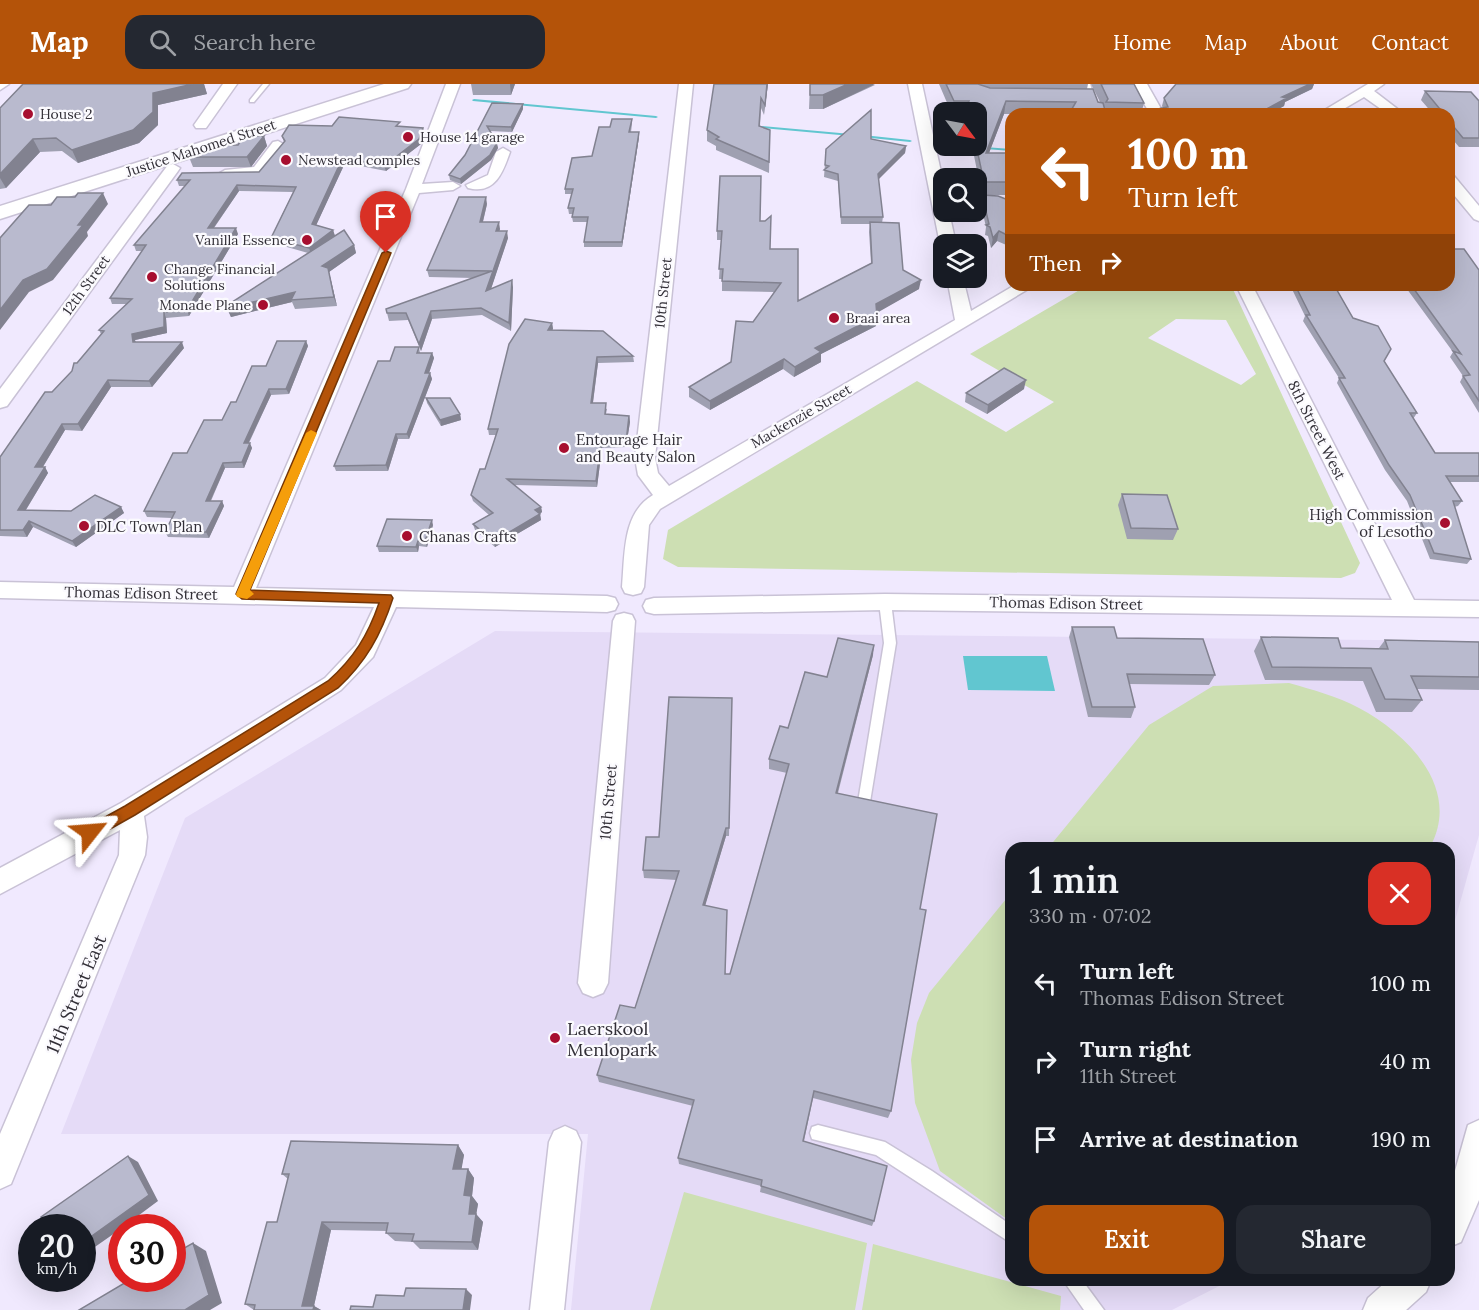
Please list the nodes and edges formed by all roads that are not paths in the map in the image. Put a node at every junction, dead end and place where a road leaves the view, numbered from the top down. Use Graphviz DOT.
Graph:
graph roads {
  1 [pos="230,84"];
  2 [pos="266,84"];
  3 [pos="369,84"];
  4 [pos="402,84"];
  5 [pos="453,84"];
  6 [pos="686,84"];
  7 [pos="915,84"];
  8 [pos="1087,84"];
  9 [pos="1140,84"];
  10 [pos="1371,88"];
  11 [pos="1082,98"];
  12 [pos="1093,98"];
  13 [pos="252,101"];
  14 [pos="1097,105"];
  15 [pos="1153,108"];
  16 [pos="1335,108"];
  17 [pos="1391,108"];
  18 [pos="201,125"];
  19 [pos="278,146"];
  20 [pos="503,152"];
  21 [pos="176,172"];
  22 [pos="210,174"];
  23 [pos="473,185"];
  24 [pos="453,186"];
  25 [pos="1455,186"];
  26 [pos="413,189"];
  27 [pos="0,205"];
  28 [pos="0,213"];
  29 [pos="1479,216"];
  30 [pos="946,234"];
  31 [pos="957,288"];
  32 [pos="1016,291"];
  33 [pos="1247,291"];
  34 [pos="964,320"];
  35 [pos="0,402"];
  36 [pos="665,495"];
  37 [pos="633,587"];
  38 [pos="0,590"];
  39 [pos="242,594"];
  40 [pos="387,598"];
  41 [pos="885,602"];
  42 [pos="654,606"];
  43 [pos="1407,608"];
  44 [pos="1479,609"];
  45 [pos="615,613"];
  46 [pos="864,802"];
  47 [pos="130,811"];
  48 [pos="0,882"];
  49 [pos="593,983"];
  50 [pos="818,1133"];
  51 [pos="1479,1136"];
  52 [pos="565,1142"];
  53 [pos="0,1173"];
  54 [pos="1455,1217"];
  55 [pos="1005,1231"];
  56 [pos="1077,1286"];
  57 [pos="1407,1286"];
  58 [pos="547,1310"];
  59 [pos="1095,1310"];
  60 [pos="1380,1310"];
  1 -- 18 [label="street"];
  2 -- 13 [label="lane"];
  3 -- 27 [label="main road, Justice Mahomed Street"];
  4 -- 28 [label="main road, Justice Mahomed Street"];
  5 -- 26 [label="street"];
  6 -- 36 [label="street, 10th Street"];
  7 -- 30 [label="street"];
  8 -- 12 [label="lane"];
  9 -- 15 [label="street"];
  10 -- 16 [label="street"];
  10 -- 17 [label="street"];
  11 -- 12 [label="lane"];
  12 -- 14 [label="lane"];
  19 -- 22 [label="street"];
  20 -- 23 [label="street"];
  21 -- 35 [label="street, 12th Street"];
  24 -- 26 [label="street"];
  25 -- 29 [label="street"];
  26 -- 39 [label="street"];
  31 -- 34 [label="street"];
  32 -- 34 [label="street, Mackenzie Street"];
  33 -- 43 [label="street, 8th Street West"];
  34 -- 36 [label="street, Mackenzie Street"];
  36 -- 37 [label="street, Mackenzie Street"];
  37 -- 42 [label="street"];
  37 -- 45 [label="street"];
  38 -- 39 [label="street, Thomas Edison Street"];
  39 -- 40 [label="street, Thomas Edison Street"];
  40 -- 45 [label="street, Thomas Edison Street"];
  40 -- 47 [label="street"];
  41 -- 42 [label="street, Thomas Edison Street"];
  41 -- 43 [label="street, Thomas Edison Street"];
  41 -- 46 [label="lane"];
  42 -- 45 [label="street"];
  43 -- 44 [label="street, Thomas Edison Street"];
  45 -- 49 [label="street, 10th Street"];
  47 -- 48 [label="street"];
  47 -- 53 [label="street, 11th Street East"];
  50 -- 55 [label="lane"];
  51 -- 54 [label="street"];
  52 -- 58 [label="street"];
  56 -- 59 [label="lane"];
  57 -- 60 [label="street"];
}
